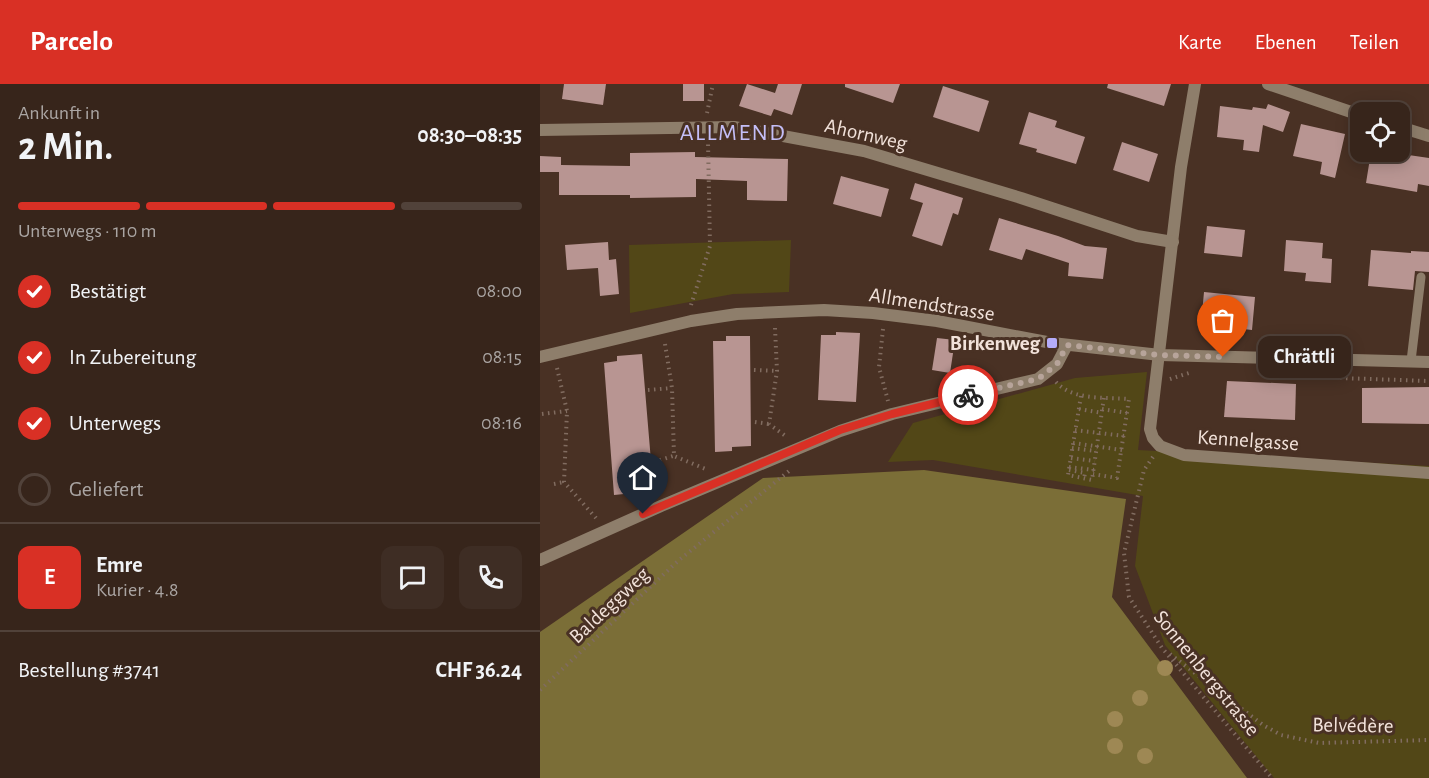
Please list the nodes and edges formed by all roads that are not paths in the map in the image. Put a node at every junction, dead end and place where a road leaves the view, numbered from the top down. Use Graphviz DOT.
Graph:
graph roads {
  1 [pos="1195,84"];
  2 [pos="1268,84"];
  3 [pos="1350,112"];
  4 [pos="540,130"];
  5 [pos="1410,130"];
  6 [pos="1429,136"];
  7 [pos="1173,242"];
  8 [pos="1421,277"];
  9 [pos="1067,345"];
  10 [pos="1160,355"];
  11 [pos="540,357"];
  12 [pos="1411,361"];
  13 [pos="1429,362"];
  14 [pos="1429,473"];
  15 [pos="540,560"];
  1 -- 7 [label="street"];
  2 -- 3 [label="street"];
  4 -- 7 [label="street, Ahornweg"];
  5 -- 6 [label="street"];
  7 -- 10 [label="street"];
  8 -- 12 [label="lane"];
  9 -- 10 [label="street, Allmendstrasse"];
  9 -- 11 [label="street, Allmendstrasse"];
  9 -- 15 [label="street"];
  10 -- 12 [label="street, Allmendstrasse"];
  10 -- 14 [label="street, Kennelgasse"];
  12 -- 13 [label="street, Allmendstrasse"];
}
